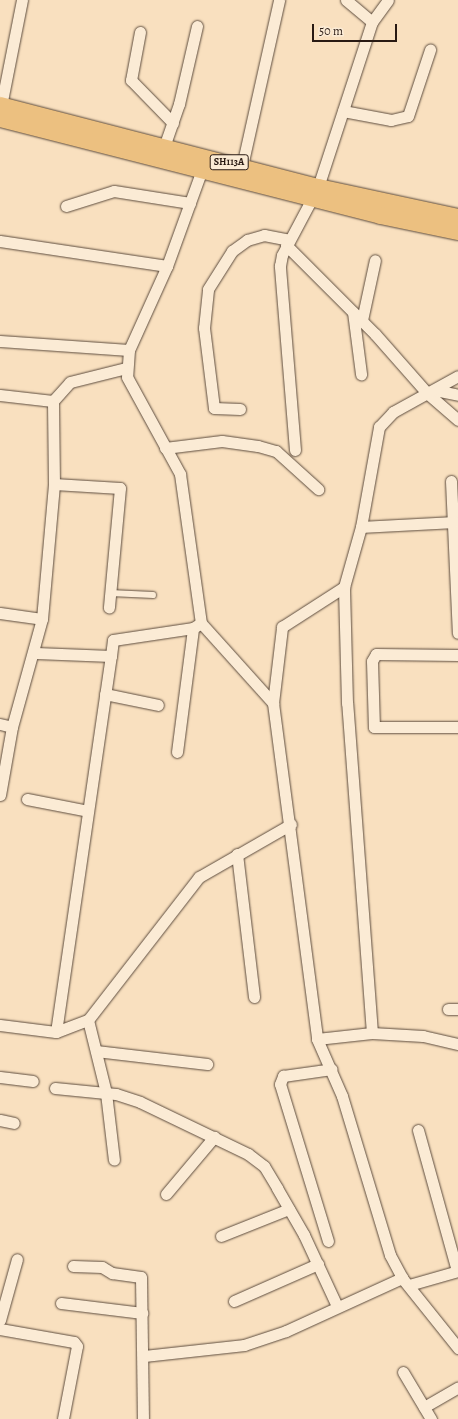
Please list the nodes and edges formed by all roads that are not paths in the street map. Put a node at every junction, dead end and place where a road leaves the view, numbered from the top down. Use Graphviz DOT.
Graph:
graph roads {
  1 [pos="22,0"];
  2 [pos="279,0"];
  3 [pos="346,0"];
  4 [pos="380,0"];
  5 [pos="388,0"];
  6 [pos="375,17"];
  7 [pos="197,26"];
  8 [pos="140,32"];
  9 [pos="430,50"];
  10 [pos="0,110"];
  11 [pos="343,111"];
  12 [pos="173,123"];
  13 [pos="164,147"];
  14 [pos="204,162"];
  15 [pos="242,166"];
  16 [pos="316,193"];
  17 [pos="190,203"];
  18 [pos="66,206"];
  19 [pos="458,217"];
  20 [pos="458,231"];
  21 [pos="0,241"];
  22 [pos="287,242"];
  23 [pos="374,260"];
  24 [pos="167,266"];
  25 [pos="353,312"];
  26 [pos="362,320"];
  27 [pos="0,341"];
  28 [pos="129,350"];
  29 [pos="126,368"];
  30 [pos="361,374"];
  31 [pos="458,376"];
  32 [pos="431,391"];
  33 [pos="0,395"];
  34 [pos="458,395"];
  35 [pos="53,400"];
  36 [pos="240,409"];
  37 [pos="458,420"];
  38 [pos="165,448"];
  39 [pos="295,450"];
  40 [pos="451,481"];
  41 [pos="54,484"];
  42 [pos="318,489"];
  43 [pos="454,522"];
  44 [pos="361,527"];
  45 [pos="344,587"];
  46 [pos="110,593"];
  47 [pos="153,595"];
  48 [pos="109,607"];
  49 [pos="0,613"];
  50 [pos="42,619"];
  51 [pos="197,626"];
  52 [pos="458,633"];
  53 [pos="36,653"];
  54 [pos="458,655"];
  55 [pos="111,656"];
  56 [pos="105,694"];
  57 [pos="273,702"];
  58 [pos="158,705"];
  59 [pos="0,724"];
  60 [pos="12,727"];
  61 [pos="458,727"];
  62 [pos="177,752"];
  63 [pos="0,795"];
  64 [pos="27,798"];
  65 [pos="88,811"];
  66 [pos="291,824"];
  67 [pos="237,854"];
  68 [pos="254,997"];
  69 [pos="88,1020"];
  70 [pos="0,1025"];
  71 [pos="56,1032"];
  72 [pos="372,1032"];
  73 [pos="317,1039"];
  74 [pos="458,1044"];
  75 [pos="96,1051"];
  76 [pos="207,1064"];
  77 [pos="332,1069"];
  78 [pos="0,1077"];
  79 [pos="33,1081"];
  80 [pos="55,1088"];
  81 [pos="106,1093"];
  82 [pos="0,1120"];
  83 [pos="14,1122"];
  84 [pos="418,1130"];
  85 [pos="214,1136"];
  86 [pos="114,1160"];
  87 [pos="166,1194"];
  88 [pos="289,1209"];
  89 [pos="221,1236"];
  90 [pos="328,1241"];
  91 [pos="17,1259"];
  92 [pos="318,1264"];
  93 [pos="73,1266"];
  94 [pos="458,1271"];
  95 [pos="405,1281"];
  96 [pos="234,1301"];
  97 [pos="62,1303"];
  98 [pos="336,1306"];
  99 [pos="142,1313"];
  100 [pos="0,1320"];
  101 [pos="0,1329"];
  102 [pos="456,1342"];
  103 [pos="144,1356"];
  104 [pos="403,1372"];
  105 [pos="458,1387"];
  106 [pos="424,1407"];
  107 [pos="63,1419"];
  108 [pos="143,1419"];
  109 [pos="431,1419"];
  1 -- 10 [label="street"];
  2 -- 15 [label="street"];
  3 -- 6 [label="street"];
  4 -- 6 [label="street"];
  5 -- 6 [label="street"];
  6 -- 11 [label="street"];
  7 -- 12 [label="street"];
  8 -- 12 [label="street"];
  9 -- 11 [label="street"];
  10 -- 13 [label="main road, SH113A"];
  10 -- 14 [label="main road, SH113A"];
  11 -- 16 [label="street"];
  12 -- 13 [label="street"];
  13 -- 14 [label="main road, SH113A"];
  14 -- 15 [label="main road, SH113A"];
  14 -- 16 [label="main road, SH113A"];
  14 -- 17 [label="street"];
  15 -- 16 [label="main road, SH113A"];
  16 -- 19 [label="main road, SH113A"];
  16 -- 20 [label="main road, SH113A"];
  16 -- 22 [label="street"];
  17 -- 18 [label="street"];
  17 -- 24 [label="street"];
  21 -- 24 [label="street"];
  22 -- 25 [label="street"];
  22 -- 36 [label="street"];
  22 -- 39 [label="street"];
  23 -- 26 [label="street"];
  24 -- 28 [label="street"];
  25 -- 26 [label="street"];
  25 -- 30 [label="street"];
  26 -- 32 [label="street"];
  27 -- 28 [label="street"];
  28 -- 29 [label="street"];
  29 -- 35 [label="street"];
  29 -- 38 [label="street"];
  31 -- 32 [label="street"];
  32 -- 34 [label="street"];
  32 -- 37 [label="street"];
  32 -- 44 [label="street"];
  33 -- 35 [label="street"];
  35 -- 41 [label="street"];
  38 -- 42 [label="street"];
  38 -- 51 [label="street"];
  40 -- 43 [label="street"];
  41 -- 46 [label="street"];
  41 -- 50 [label="street"];
  43 -- 44 [label="street"];
  43 -- 52 [label="street"];
  44 -- 45 [label="street"];
  45 -- 57 [label="street"];
  45 -- 72 [label="street"];
  46 -- 47 [label="lane"];
  46 -- 48 [label="street"];
  49 -- 50 [label="street"];
  50 -- 53 [label="street"];
  51 -- 55 [label="street"];
  51 -- 57 [label="street"];
  51 -- 62 [label="street"];
  53 -- 55 [label="street"];
  53 -- 60 [label="street"];
  54 -- 61 [label="street"];
  55 -- 56 [label="street"];
  56 -- 58 [label="street"];
  56 -- 65 [label="street"];
  57 -- 66 [label="street"];
  59 -- 60 [label="street"];
  60 -- 63 [label="street"];
  64 -- 65 [label="street"];
  65 -- 71 [label="street"];
  66 -- 67 [label="street"];
  66 -- 73 [label="street"];
  67 -- 68 [label="street"];
  67 -- 69 [label="street"];
  69 -- 71 [label="street"];
  69 -- 75 [label="street"];
  70 -- 71 [label="street"];
  72 -- 73 [label="street"];
  72 -- 74 [label="street"];
  73 -- 77 [label="street"];
  75 -- 76 [label="street"];
  75 -- 81 [label="street"];
  77 -- 90 [label="street"];
  77 -- 95 [label="street"];
  78 -- 79 [label="street"];
  80 -- 81 [label="street"];
  81 -- 85 [label="street"];
  81 -- 86 [label="street"];
  82 -- 83 [label="street"];
  84 -- 94 [label="street"];
  85 -- 87 [label="street"];
  85 -- 88 [label="street"];
  88 -- 89 [label="street"];
  88 -- 92 [label="street"];
  91 -- 100 [label="street"];
  92 -- 96 [label="street"];
  92 -- 98 [label="street"];
  93 -- 99 [label="street"];
  94 -- 95 [label="street"];
  95 -- 98 [label="street"];
  95 -- 102 [label="street"];
  97 -- 99 [label="street"];
  98 -- 103 [label="street"];
  99 -- 103 [label="street"];
  101 -- 107 [label="street"];
  103 -- 108 [label="street"];
  104 -- 106 [label="street"];
  105 -- 106 [label="street"];
  106 -- 109 [label="street"];
}
